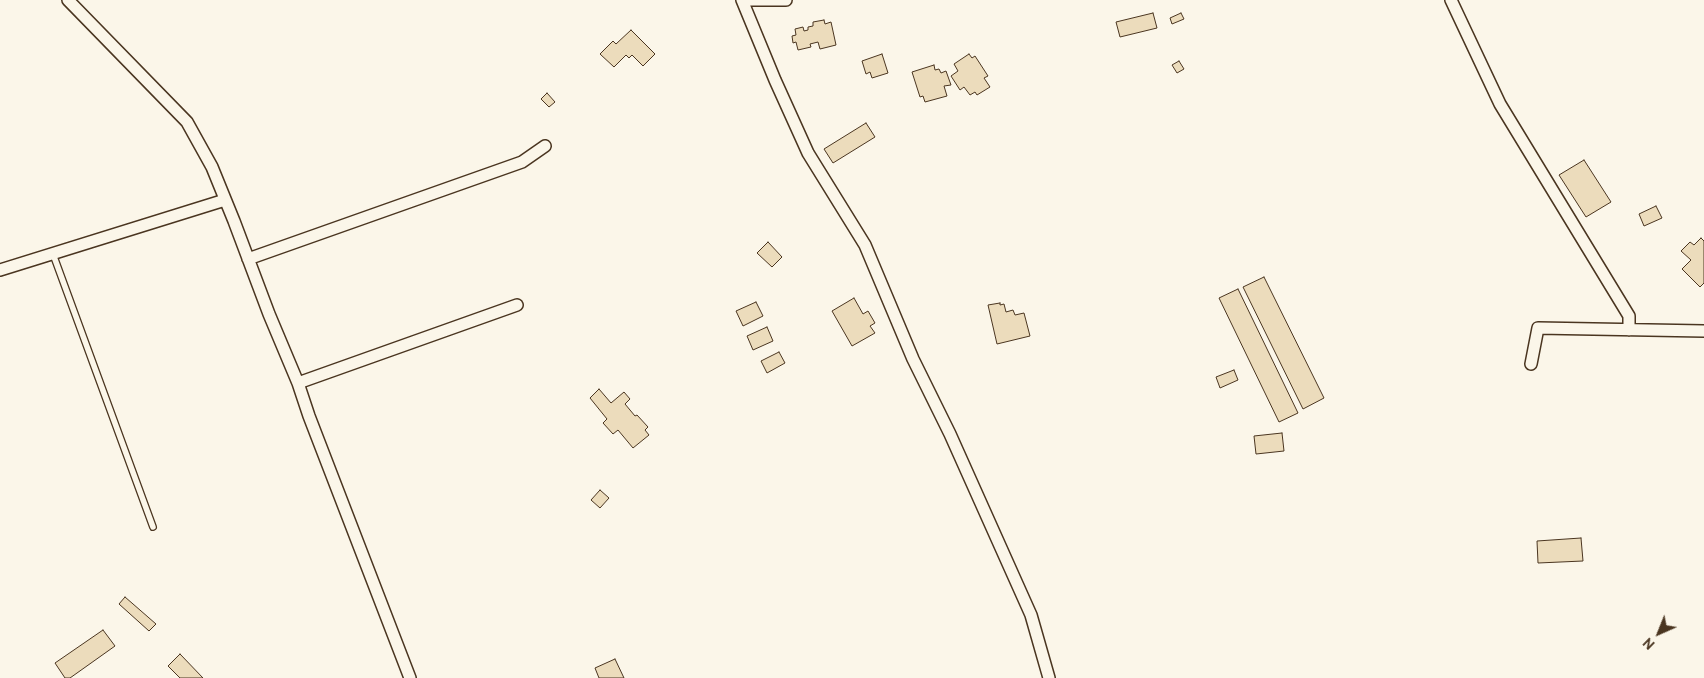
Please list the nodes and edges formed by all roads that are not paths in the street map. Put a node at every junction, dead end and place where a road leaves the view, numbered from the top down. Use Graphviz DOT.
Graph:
graph roads {
  1 [pos="68,0"];
  2 [pos="742,0"];
  3 [pos="786,0"];
  4 [pos="1451,0"];
  5 [pos="545,146"];
  6 [pos="225,200"];
  7 [pos="53,254"];
  8 [pos="248,259"];
  9 [pos="0,270"];
  10 [pos="516,305"];
  11 [pos="1629,330"];
  12 [pos="1704,331"];
  13 [pos="1531,364"];
  14 [pos="298,383"];
  15 [pos="153,527"];
  16 [pos="410,678"];
  17 [pos="1049,678"];
  1 -- 6 [label="street"];
  2 -- 3 [label="street"];
  2 -- 17 [label="street"];
  4 -- 11 [label="street"];
  5 -- 8 [label="street"];
  6 -- 7 [label="street"];
  6 -- 8 [label="street"];
  7 -- 9 [label="street"];
  7 -- 15 [label="lane"];
  8 -- 14 [label="street"];
  10 -- 14 [label="street"];
  11 -- 12 [label="street"];
  11 -- 13 [label="street"];
  14 -- 16 [label="street"];
}
